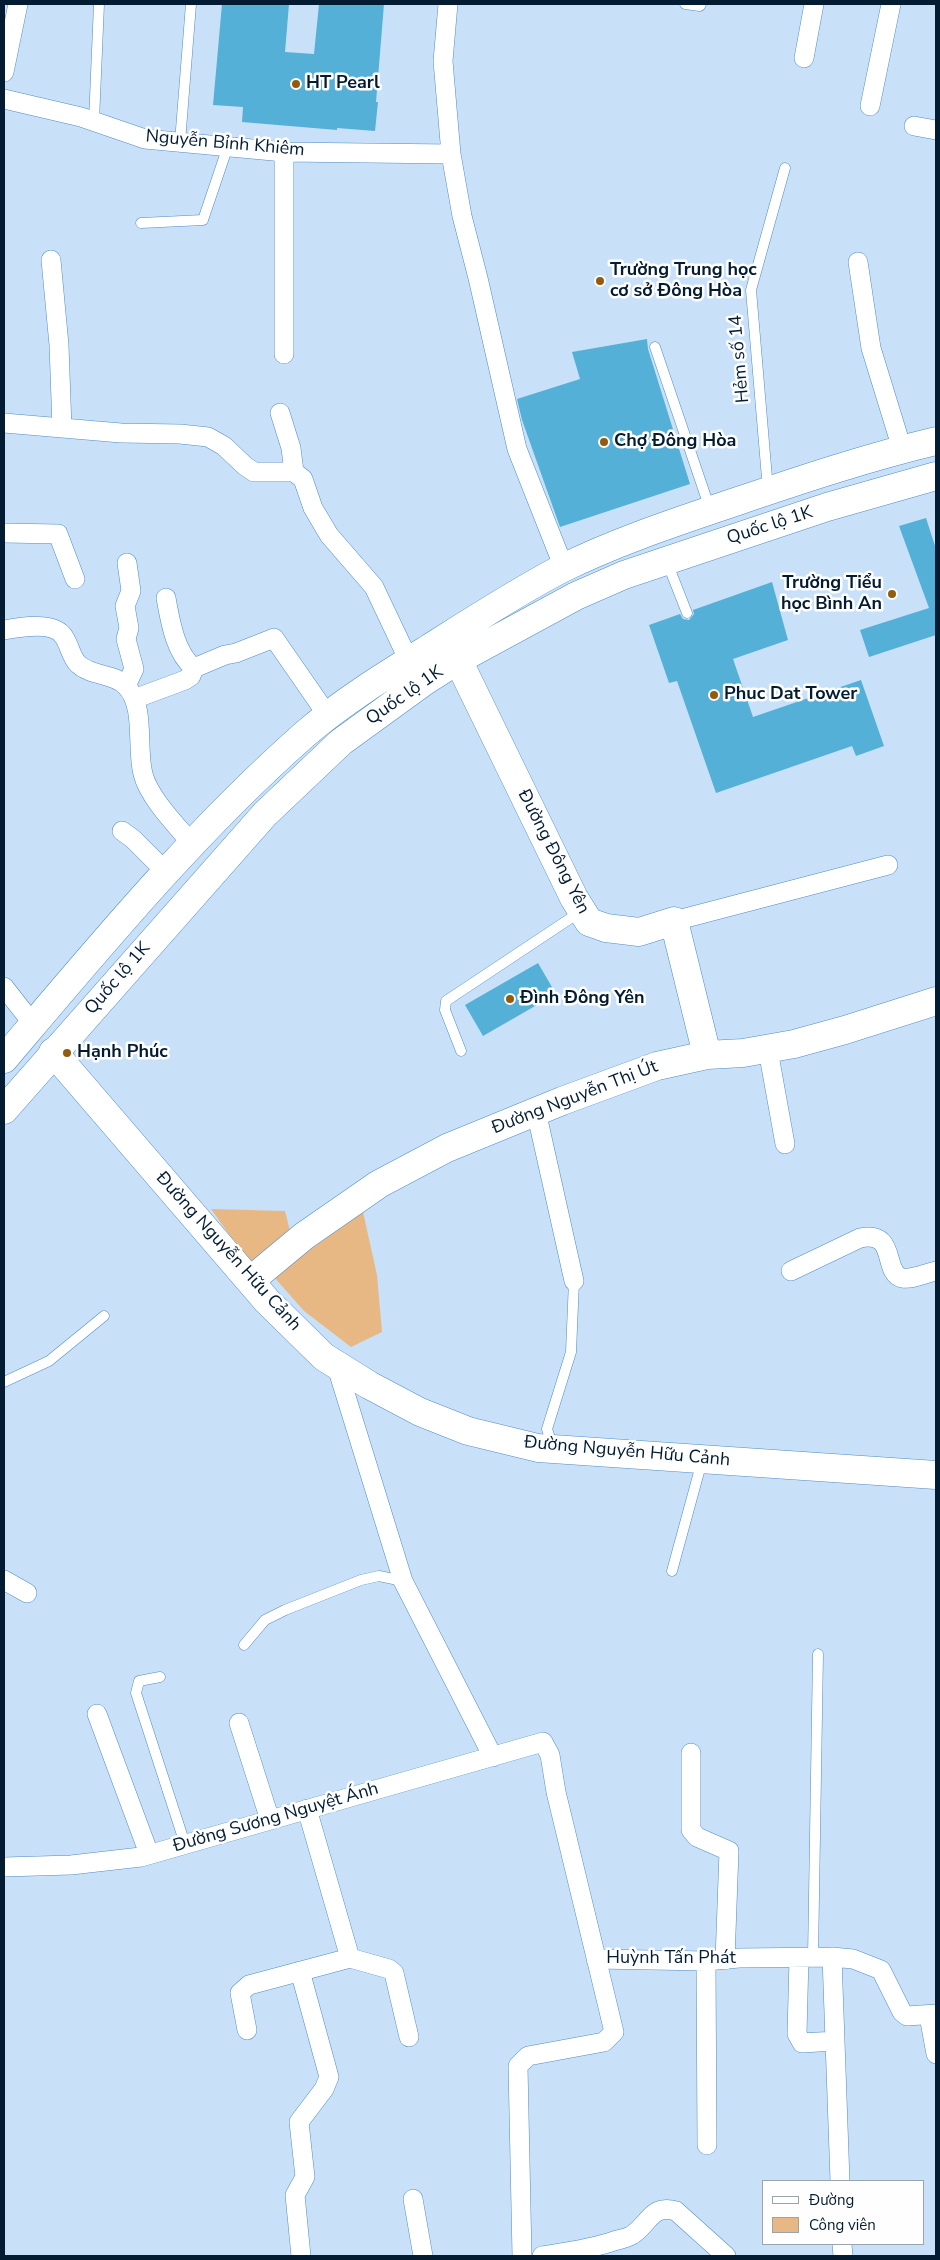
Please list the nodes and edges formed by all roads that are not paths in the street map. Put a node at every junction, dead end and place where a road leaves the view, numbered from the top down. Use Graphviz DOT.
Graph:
graph roads {
  1 [pos="18,4"];
  2 [pos="100,4"];
  3 [pos="191,4"];
  4 [pos="448,4"];
  5 [pos="684,4"];
  6 [pos="701,4"];
  7 [pos="814,4"];
  8 [pos="891,4"];
  9 [pos="804,58"];
  10 [pos="4,72"];
  11 [pos="4,99"];
  12 [pos="870,106"];
  13 [pos="94,121"];
  14 [pos="914,126"];
  15 [pos="936,130"];
  16 [pos="180,142"];
  17 [pos="228,146"];
  18 [pos="284,152"];
  19 [pos="451,154"];
  20 [pos="785,168"];
  21 [pos="141,223"];
  22 [pos="51,260"];
  23 [pos="858,262"];
  24 [pos="655,347"];
  25 [pos="284,354"];
  26 [pos="280,413"];
  27 [pos="4,423"];
  28 [pos="62,428"];
  29 [pos="936,441"];
  30 [pos="902,449"];
  31 [pos="294,472"];
  32 [pos="936,476"];
  33 [pos="768,491"];
  34 [pos="710,510"];
  35 [pos="4,533"];
  36 [pos="667,561"];
  37 [pos="126,563"];
  38 [pos="564,568"];
  39 [pos="75,579"];
  40 [pos="576,596"];
  41 [pos="166,598"];
  42 [pos="686,612"];
  43 [pos="4,630"];
  44 [pos="458,660"];
  45 [pos="410,661"];
  46 [pos="194,668"];
  47 [pos="130,692"];
  48 [pos="328,716"];
  49 [pos="122,831"];
  50 [pos="193,845"];
  51 [pos="888,865"];
  52 [pos="167,873"];
  53 [pos="582,911"];
  54 [pos="674,921"];
  55 [pos="4,987"];
  56 [pos="936,1001"];
  57 [pos="33,1024"];
  58 [pos="768,1050"];
  59 [pos="461,1051"];
  60 [pos="53,1052"];
  61 [pos="707,1055"];
  62 [pos="4,1059"];
  63 [pos="4,1110"];
  64 [pos="536,1111"];
  65 [pos="786,1144"];
  66 [pos="792,1271"];
  67 [pos="936,1271"];
  68 [pos="251,1280"];
  69 [pos="574,1281"];
  70 [pos="104,1316"];
  71 [pos="336,1364"];
  72 [pos="4,1382"];
  73 [pos="554,1450"];
  74 [pos="702,1460"];
  75 [pos="936,1475"];
  76 [pos="672,1570"];
  77 [pos="4,1580"];
  78 [pos="404,1581"];
  79 [pos="27,1593"];
  80 [pos="244,1644"];
  81 [pos="818,1654"];
  82 [pos="160,1677"];
  83 [pos="97,1714"];
  84 [pos="239,1723"];
  85 [pos="691,1753"];
  86 [pos="493,1757"];
  87 [pos="307,1809"];
  88 [pos="270,1820"];
  89 [pos="186,1844"];
  90 [pos="149,1854"];
  91 [pos="4,1867"];
  92 [pos="832,1957"];
  93 [pos="350,1958"];
  94 [pos="806,1958"];
  95 [pos="596,1959"];
  96 [pos="725,1960"];
  97 [pos="706,1961"];
  98 [pos="300,1971"];
  99 [pos="933,2015"];
  100 [pos="247,2030"];
  101 [pos="409,2036"];
  102 [pos="835,2041"];
  103 [pos="936,2054"];
  104 [pos="707,2145"];
  105 [pos="840,2180"];
  106 [pos="413,2199"];
  107 [pos="301,2256"];
  108 [pos="423,2256"];
  109 [pos="522,2256"];
  110 [pos="542,2256"];
  111 [pos="726,2256"];
  1 -- 10 [label="street"];
  2 -- 13 [label="lane"];
  3 -- 16 [label="lane"];
  4 -- 19 [label="street"];
  5 -- 6 [label="lane"];
  7 -- 9 [label="street"];
  8 -- 12 [label="street"];
  11 -- 13 [label="street, Nguyễn Bỉnh Khiêm"];
  13 -- 16 [label="street, Nguyễn Bỉnh Khiêm"];
  14 -- 15 [label="street"];
  16 -- 17 [label="street, Nguyễn Bỉnh Khiêm"];
  17 -- 18 [label="street, Nguyễn Bỉnh Khiêm"];
  17 -- 21 [label="lane"];
  18 -- 19 [label="street, Nguyễn Bỉnh Khiêm"];
  18 -- 25 [label="street"];
  19 -- 38 [label="street"];
  20 -- 33 [label="lane, Hẻm số 14"];
  22 -- 28 [label="street"];
  23 -- 30 [label="street"];
  24 -- 34 [label="lane"];
  26 -- 31 [label="street"];
  27 -- 28 [label="street"];
  28 -- 31 [label="street"];
  29 -- 30 [label="main road, Quốc lộ 1K"];
  30 -- 33 [label="main road, Quốc lộ 1K"];
  31 -- 45 [label="street"];
  32 -- 36 [label="main road, Quốc lộ 1K"];
  33 -- 34 [label="main road, Quốc lộ 1K"];
  34 -- 38 [label="main road, Quốc lộ 1K"];
  35 -- 39 [label="street"];
  36 -- 40 [label="main road, Quốc lộ 1K"];
  36 -- 42 [label="lane"];
  37 -- 47 [label="street"];
  38 -- 40 [label="main road"];
  38 -- 45 [label="main road, Quốc lộ 1K"];
  40 -- 44 [label="main road, Quốc lộ 1K"];
  41 -- 46 [label="street"];
  43 -- 47 [label="street"];
  44 -- 53 [label="main road, Đường Đông Yên"];
  44 -- 60 [label="main road, Quốc lộ 1K"];
  45 -- 48 [label="main road, Quốc lộ 1K"];
  46 -- 47 [label="street"];
  46 -- 48 [label="street"];
  47 -- 50 [label="street"];
  48 -- 50 [label="main road, Quốc lộ 1K"];
  49 -- 52 [label="street"];
  50 -- 52 [label="main road, Quốc lộ 1K"];
  51 -- 54 [label="street"];
  52 -- 57 [label="main road, Quốc lộ 1K"];
  53 -- 54 [label="main road, Đường Đông Yên"];
  53 -- 59 [label="lane"];
  54 -- 61 [label="main road"];
  55 -- 57 [label="street"];
  56 -- 58 [label="main road, Đường Nguyễn Thị Út"];
  57 -- 62 [label="main road, Quốc lộ 1K"];
  58 -- 61 [label="main road, Đường Nguyễn Thị Út"];
  58 -- 65 [label="street"];
  60 -- 63 [label="main road, Quốc lộ 1K"];
  60 -- 68 [label="main road, Đường Nguyễn Hữu Cảnh"];
  61 -- 64 [label="main road, Đường Nguyễn Thị Út"];
  64 -- 68 [label="main road, Đường Nguyễn Thị Út"];
  64 -- 69 [label="street"];
  66 -- 67 [label="street"];
  68 -- 71 [label="main road, Đường Nguyễn Hữu Cảnh"];
  69 -- 73 [label="lane"];
  70 -- 72 [label="lane"];
  71 -- 73 [label="main road, Đường Nguyễn Hữu Cảnh"];
  71 -- 78 [label="street"];
  73 -- 74 [label="main road, Đường Nguyễn Hữu Cảnh"];
  74 -- 75 [label="main road, Đường Nguyễn Hữu Cảnh"];
  74 -- 76 [label="lane"];
  77 -- 79 [label="street"];
  78 -- 80 [label="lane"];
  78 -- 86 [label="street"];
  81 -- 94 [label="lane"];
  82 -- 89 [label="lane"];
  83 -- 90 [label="street"];
  84 -- 88 [label="street"];
  85 -- 96 [label="street"];
  86 -- 87 [label="street, Đường Sương Nguyệt Ánh"];
  86 -- 95 [label="street, Đường Sương Nguyệt Ánh"];
  87 -- 88 [label="street, Đường Sương Nguyệt Ánh"];
  87 -- 93 [label="street"];
  88 -- 89 [label="street, Đường Sương Nguyệt Ánh"];
  89 -- 90 [label="street, Đường Sương Nguyệt Ánh"];
  90 -- 91 [label="street, Đường Sương Nguyệt Ánh"];
  92 -- 94 [label="street, Huỳnh Tấn Phát"];
  92 -- 99 [label="street, Huỳnh Tấn Phát"];
  92 -- 102 [label="street"];
  93 -- 98 [label="street"];
  93 -- 101 [label="street"];
  94 -- 96 [label="street, Huỳnh Tấn Phát"];
  94 -- 102 [label="street"];
  95 -- 97 [label="street, Huỳnh Tấn Phát"];
  95 -- 109 [label="street, Huỳnh Tấn Phát"];
  96 -- 97 [label="street, Huỳnh Tấn Phát"];
  97 -- 104 [label="street"];
  98 -- 100 [label="street"];
  98 -- 107 [label="street"];
  99 -- 103 [label="street"];
  102 -- 105 [label="street"];
  106 -- 108 [label="street"];
  110 -- 111 [label="street"];
}
